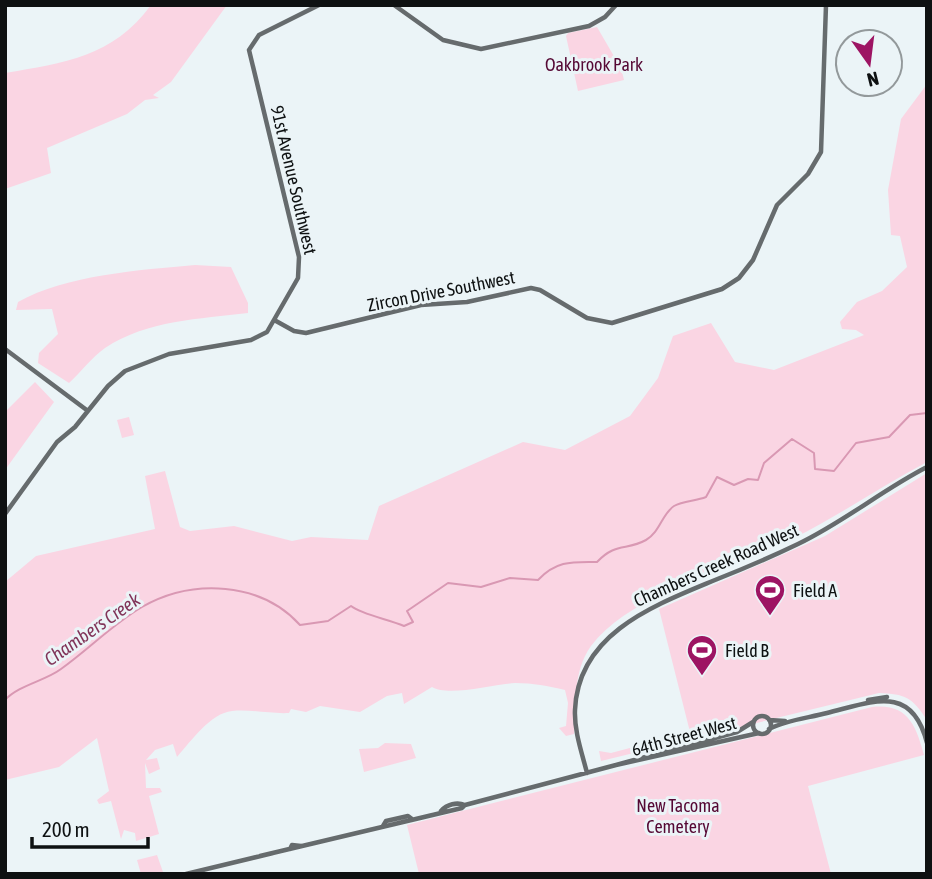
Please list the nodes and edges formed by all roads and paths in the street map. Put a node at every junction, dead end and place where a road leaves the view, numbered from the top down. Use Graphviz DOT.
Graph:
graph roads {
  1 [pos="319,5"];
  2 [pos="394,5"];
  3 [pos="616,5"];
  4 [pos="827,5"];
  5 [pos="276,321"];
  6 [pos="5,349"];
  7 [pos="88,411"];
  8 [pos="927,467"];
  9 [pos="5,514"];
  10 [pos="902,702"];
  11 [pos="769,720"];
  12 [pos="753,722"];
  13 [pos="769,729"];
  14 [pos="927,731"];
  15 [pos="759,733"];
  16 [pos="927,743"];
  17 [pos="616,765"];
  18 [pos="587,773"];
  19 [pos="186,874"];
  1 -- 5 [label="street, 91st Avenue Southwest"];
  2 -- 3 [label="street"];
  4 -- 5 [label="street, Zircon Drive Southwest"];
  5 -- 7 [label="street"];
  6 -- 7 [label="street"];
  7 -- 9 [label="street"];
  8 -- 18 [label="street, Chambers Creek Road West"];
  10 -- 11 [label="street"];
  10 -- 13 [label="street"];
  10 -- 14 [label="street"];
  10 -- 16 [label="street"];
  11 -- 12 [label="street, 64th Street West"];
  11 -- 13 [label="street"];
  12 -- 15 [label="street"];
  12 -- 17 [label="street, 64th Street West"];
  13 -- 15 [label="street, 64th Street West"];
  15 -- 17 [label="street, 64th Street West"];
  17 -- 18 [label="street, 64th Street West"];
  18 -- 19 [label="street"];
}
